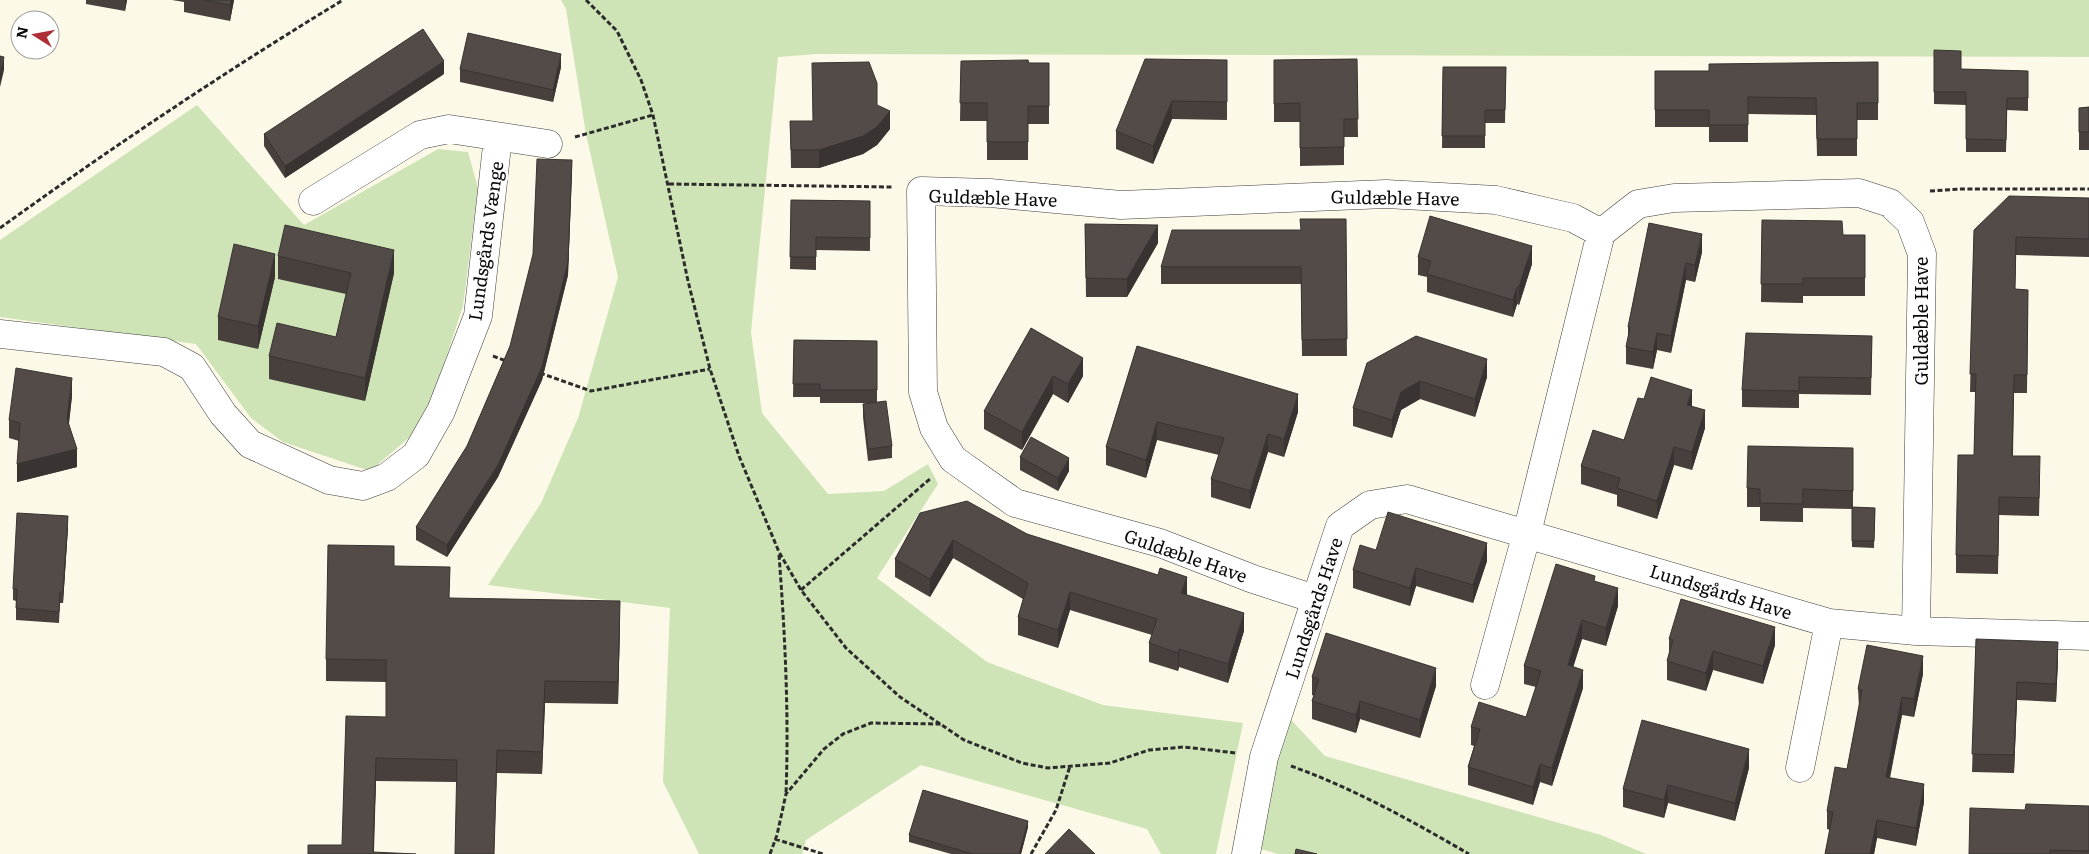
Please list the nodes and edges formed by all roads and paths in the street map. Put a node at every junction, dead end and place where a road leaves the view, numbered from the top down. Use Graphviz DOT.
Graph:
graph roads {
  1 [pos="343,0"];
  2 [pos="586,0"];
  3 [pos="653,115"];
  4 [pos="498,137"];
  5 [pos="548,144"];
  6 [pos="668,184"];
  7 [pos="2089,189"];
  8 [pos="921,191"];
  9 [pos="1930,191"];
  10 [pos="313,201"];
  11 [pos="0,228"];
  12 [pos="1601,233"];
  13 [pos="0,334"];
  14 [pos="466,347"];
  15 [pos="511,363"];
  16 [pos="710,369"];
  17 [pos="538,372"];
  18 [pos="953,459"];
  19 [pos="1527,533"];
  20 [pos="779,552"];
  21 [pos="800,590"];
  22 [pos="1315,599"];
  23 [pos="1829,624"];
  24 [pos="1916,630"];
  25 [pos="2089,636"];
  26 [pos="1485,685"];
  27 [pos="942,724"];
  28 [pos="1264,757"];
  29 [pos="1070,766"];
  30 [pos="1800,768"];
  31 [pos="786,794"];
  32 [pos="775,839"];
  33 [pos="770,854"];
  34 [pos="823,854"];
  35 [pos="1031,854"];
  36 [pos="1246,854"];
  37 [pos="1469,854"];
  1 -- 11 [label="path"];
  2 -- 3 [label="path"];
  3 -- 5 [label="path"];
  3 -- 6 [label="path"];
  4 -- 5 [label="street, Lundsgårds Vænge"];
  4 -- 10 [label="street, Lundsgårds Vænge"];
  4 -- 14 [label="street, Lundsgårds Vænge"];
  6 -- 8 [label="path"];
  6 -- 16 [label="path"];
  7 -- 9 [label="path"];
  8 -- 12 [label="street, Guldæble Have"];
  8 -- 18 [label="street, Guldæble Have"];
  12 -- 19 [label="street"];
  12 -- 24 [label="street, Guldæble Have"];
  13 -- 14 [label="street, Lundsgårds Vænge"];
  14 -- 15 [label="path"];
  16 -- 17 [label="path"];
  16 -- 20 [label="path"];
  18 -- 21 [label="path"];
  18 -- 22 [label="street, Guldæble Have"];
  19 -- 22 [label="street, Lundsgårds Have"];
  19 -- 23 [label="street, Lundsgårds Have"];
  19 -- 26 [label="street"];
  20 -- 21 [label="path"];
  20 -- 31 [label="path"];
  21 -- 27 [label="path"];
  22 -- 28 [label="street, Lundsgårds Have"];
  23 -- 24 [label="street, Lundsgårds Have"];
  23 -- 30 [label="street"];
  24 -- 25 [label="street, Lundsgårds Have"];
  27 -- 29 [label="path"];
  27 -- 31 [label="path"];
  28 -- 29 [label="path"];
  28 -- 36 [label="street, Lundsgårds Have"];
  28 -- 37 [label="path"];
  29 -- 35 [label="path"];
  31 -- 32 [label="path"];
  32 -- 33 [label="path"];
  32 -- 34 [label="path"];
}
